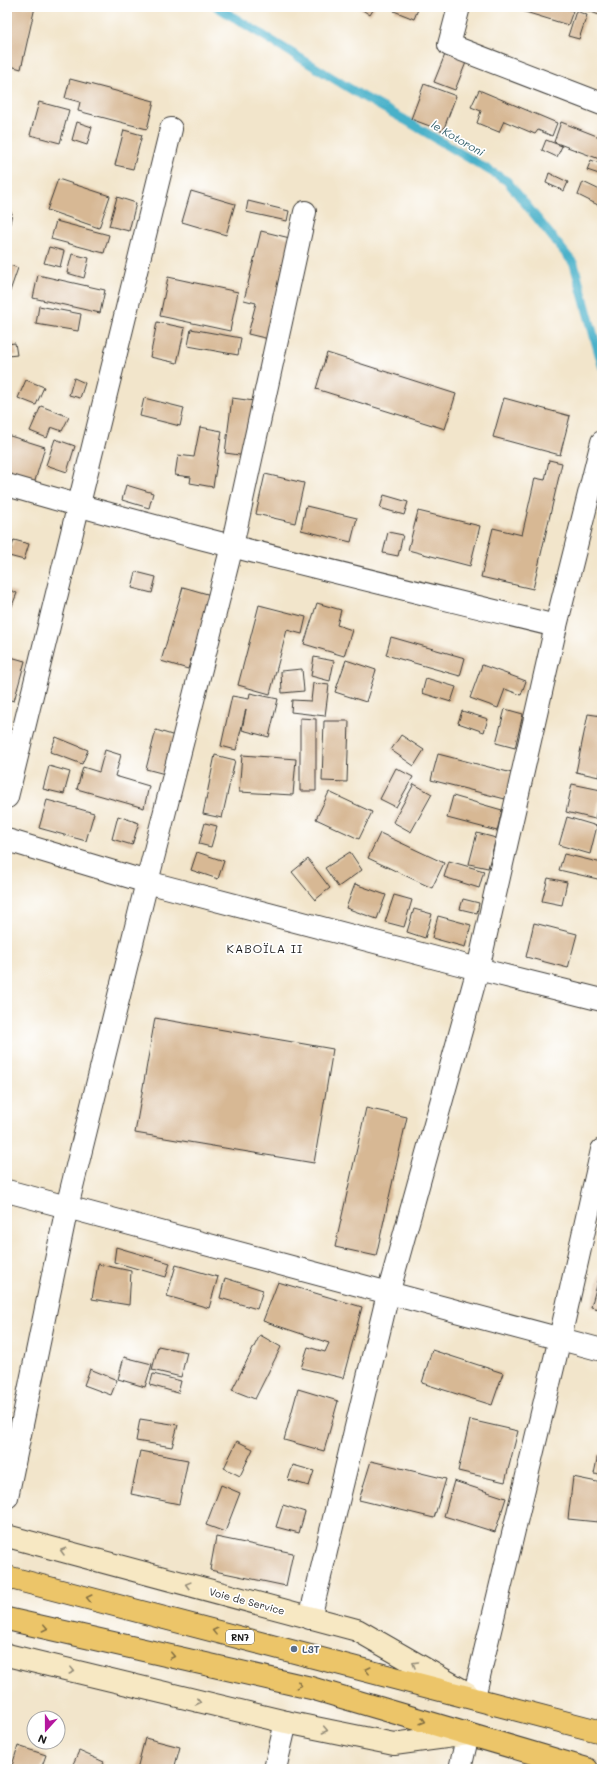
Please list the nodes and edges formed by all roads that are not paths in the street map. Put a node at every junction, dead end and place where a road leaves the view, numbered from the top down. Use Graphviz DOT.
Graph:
graph roads {
  1 [pos="459,7"];
  2 [pos="602,104"];
  3 [pos="171,129"];
  4 [pos="305,212"];
  5 [pos="602,442"];
  6 [pos="7,485"];
  7 [pos="79,506"];
  8 [pos="232,546"];
  9 [pos="556,626"];
  10 [pos="7,797"];
  11 [pos="7,840"];
  12 [pos="147,882"];
  13 [pos="478,969"];
  14 [pos="602,1000"];
  15 [pos="602,1150"];
  16 [pos="7,1191"];
  17 [pos="67,1207"];
  18 [pos="388,1294"];
  19 [pos="560,1338"];
  20 [pos="602,1350"];
  21 [pos="7,1497"];
  22 [pos="7,1536"];
  23 [pos="7,1577"];
  24 [pos="310,1618"];
  25 [pos="7,1619"];
  26 [pos="7,1655"];
  27 [pos="474,1697"];
  28 [pos="286,1722"];
  29 [pos="602,1732"];
  30 [pos="468,1734"];
  31 [pos="275,1769"];
  32 [pos="460,1769"];
  33 [pos="586,1769"];
  1 -- 2 [label="street"];
  3 -- 7 [label="street"];
  4 -- 8 [label="street"];
  5 -- 9 [label="street"];
  6 -- 7 [label="street"];
  7 -- 8 [label="street"];
  7 -- 10 [label="street"];
  8 -- 9 [label="street"];
  8 -- 12 [label="street"];
  9 -- 13 [label="street"];
  11 -- 12 [label="street"];
  12 -- 13 [label="street"];
  12 -- 17 [label="street"];
  13 -- 14 [label="street"];
  13 -- 18 [label="street"];
  15 -- 19 [label="street"];
  16 -- 17 [label="street"];
  17 -- 18 [label="street"];
  17 -- 21 [label="street"];
  18 -- 19 [label="street"];
  18 -- 24 [label="street"];
  19 -- 20 [label="street"];
  19 -- 27 [label="street"];
  24 -- 22 [label="main road, Voie de Service, one-way"];
  27 -- 23 [label="highway, RN7, one-way"];
  27 -- 24 [label="main road, Voie de Service, one-way"];
  25 -- 30 [label="highway, one-way"];
  26 -- 28 [label="main road, one-way"];
  27 -- 29 [label="highway, RN7"];
  28 -- 30 [label="main road, one-way"];
  28 -- 31 [label="street"];
  30 -- 32 [label="street"];
  30 -- 33 [label="highway"];
}
